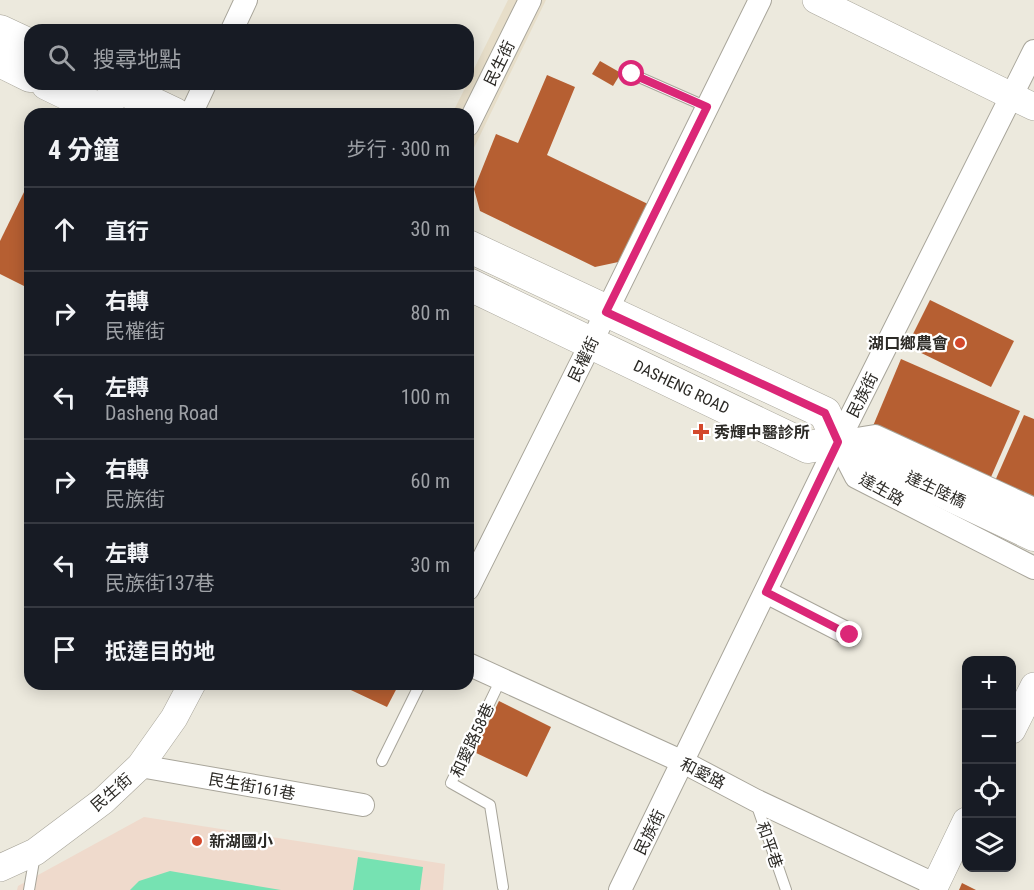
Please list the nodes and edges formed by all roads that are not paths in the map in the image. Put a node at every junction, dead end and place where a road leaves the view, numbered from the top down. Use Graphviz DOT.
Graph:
graph roads {
  1 [pos="246,0"];
  2 [pos="530,0"];
  3 [pos="760,0"];
  4 [pos="816,0"];
  5 [pos="235,24"];
  6 [pos="0,31"];
  7 [pos="24,42"];
  8 [pos="1034,51"];
  9 [pos="0,61"];
  10 [pos="24,73"];
  11 [pos="632,74"];
  12 [pos="59,90"];
  13 [pos="125,90"];
  14 [pos="202,90"];
  15 [pos="1023,101"];
  16 [pos="707,107"];
  17 [pos="97,108"];
  18 [pos="162,108"];
  19 [pos="193,108"];
  20 [pos="474,113"];
  21 [pos="474,249"];
  22 [pos="474,287"];
  23 [pos="606,312"];
  24 [pos="591,343"];
  25 [pos="838,442"];
  26 [pos="1034,509"];
  27 [pos="1034,535"];
  28 [pos="1034,568"];
  29 [pos="474,577"];
  30 [pos="766,592"];
  31 [pos="850,635"];
  32 [pos="474,667"];
  33 [pos="501,679"];
  34 [pos="1034,686"];
  35 [pos="189,690"];
  36 [pos="417,690"];
  37 [pos="1016,720"];
  38 [pos="382,761"];
  39 [pos="683,762"];
  40 [pos="140,766"];
  41 [pos="755,800"];
  42 [pos="363,805"];
  43 [pos="962,830"];
  44 [pos="35,852"];
  45 [pos="0,868"];
  46 [pos="503,887"];
  47 [pos="935,888"];
  48 [pos="29,890"];
  49 [pos="620,890"];
  50 [pos="786,890"];
  1 -- 5 [label="street"];
  2 -- 20 [label="street, 民生街"];
  3 -- 16 [label="street, 民權街"];
  4 -- 15 [label="street"];
  6 -- 7 [label="main road"];
  8 -- 15 [label="street, 民族街"];
  9 -- 10 [label="main road"];
  11 -- 16 [label="lane"];
  12 -- 17 [label="main road"];
  13 -- 18 [label="main road"];
  14 -- 19 [label="street"];
  15 -- 25 [label="street, 民族街"];
  16 -- 23 [label="street, 民權街"];
  21 -- 23 [label="main road"];
  22 -- 24 [label="main road, DASHENG ROAD"];
  23 -- 24 [label="street, 民權街"];
  23 -- 25 [label="main road"];
  24 -- 25 [label="main road, DASHENG ROAD"];
  24 -- 29 [label="street, 民權街"];
  25 -- 26 [label="street"];
  25 -- 27 [label="main road, 達生陸橋"];
  25 -- 28 [label="street, 達生路"];
  25 -- 30 [label="street, 民族街"];
  30 -- 31 [label="street"];
  30 -- 39 [label="street, 民族街"];
  32 -- 33 [label="street, 和愛路"];
  33 -- 39 [label="street, 和愛路"];
  33 -- 46 [label="lane, 和愛路58巷"];
  34 -- 37 [label="street"];
  35 -- 40 [label="street, 民生街"];
  36 -- 38 [label="lane"];
  39 -- 41 [label="street, 和愛路"];
  39 -- 49 [label="street, 民族街"];
  40 -- 42 [label="street, 民生街161巷"];
  40 -- 44 [label="street, 民生街"];
  41 -- 47 [label="street, 和愛路"];
  41 -- 50 [label="lane, 和平巷"];
  43 -- 47 [label="street"];
  44 -- 45 [label="street, 民生街"];
  44 -- 48 [label="lane"];
}
